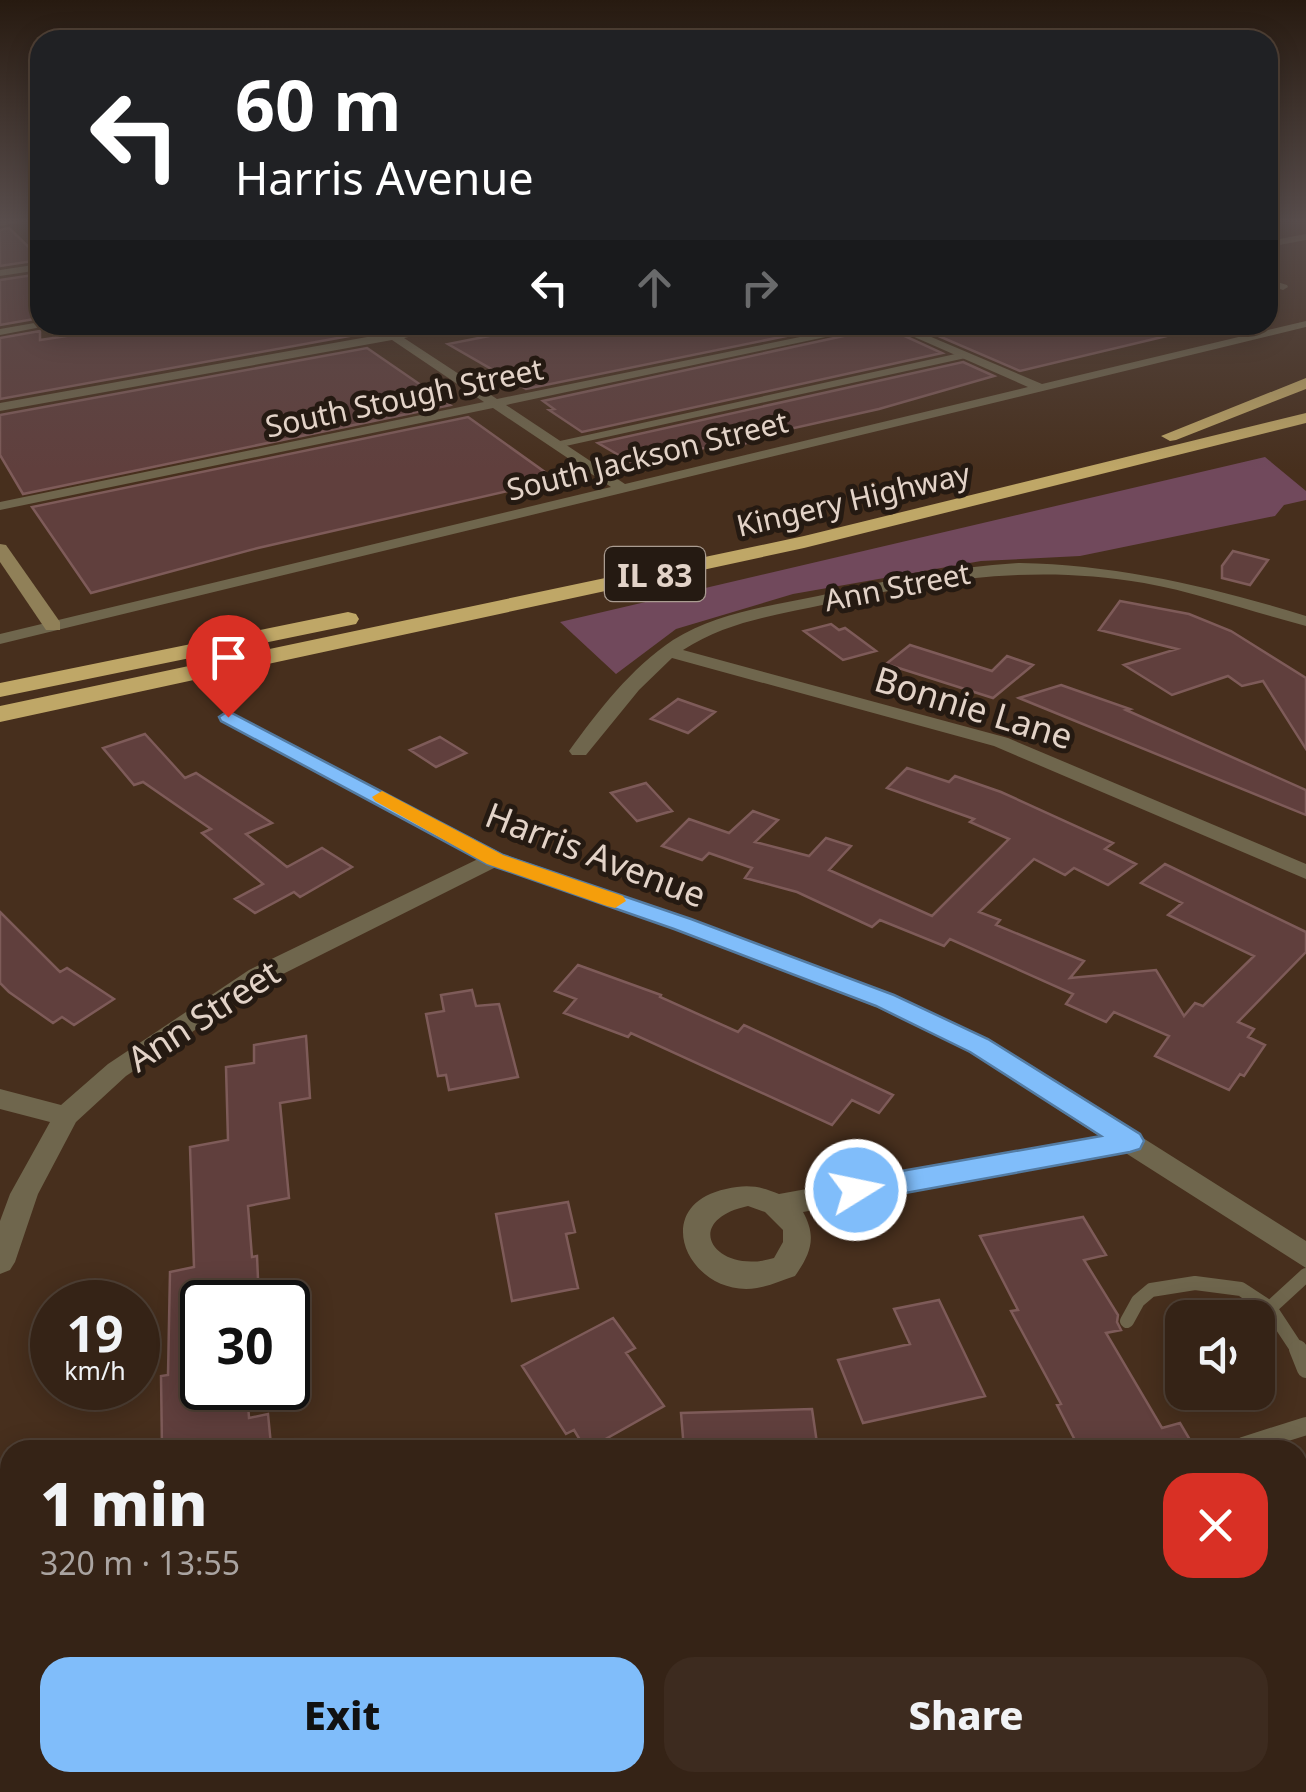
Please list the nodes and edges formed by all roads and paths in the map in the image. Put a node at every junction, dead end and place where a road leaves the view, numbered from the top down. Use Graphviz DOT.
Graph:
graph roads {
  1 [pos="1306,324"];
  2 [pos="30,327"];
  3 [pos="1278,331"];
  4 [pos="0,332"];
  5 [pos="400,335"];
  6 [pos="828,335"];
  7 [pos="917,335"];
  8 [pos="1260,335"];
  9 [pos="394,336"];
  10 [pos="965,355"];
  11 [pos="1306,383"];
  12 [pos="1041,388"];
  13 [pos="1306,401"];
  14 [pos="495,404"];
  15 [pos="0,407"];
  16 [pos="1306,418"];
  17 [pos="1170,436"];
  18 [pos="556,445"];
  19 [pos="623,489"];
  20 [pos="0,506"];
  21 [pos="0,549"];
  22 [pos="1306,621"];
  23 [pos="53,626"];
  24 [pos="0,639"];
  25 [pos="670,652"];
  26 [pos="0,690"];
  27 [pos="0,714"];
  28 [pos="228,717"];
  29 [pos="579,751"];
  30 [pos="495,860"];
  31 [pos="1306,872"];
  32 [pos="0,1099"];
  33 [pos="66,1116"];
  34 [pos="1130,1141"];
  35 [pos="778,1205"];
  36 [pos="1306,1256"];
  37 [pos="0,1262"];
  38 [pos="1306,1276"];
  39 [pos="1258,1300"];
  40 [pos="1275,1304"];
  41 [pos="1275,1315"];
  42 [pos="1127,1321"];
  43 [pos="1306,1369"];
  44 [pos="1306,1426"];
  45 [pos="1263,1440"];
  1 -- 3 [label="street, South Jackson Street"];
  2 -- 4 [label="street"];
  5 -- 9 [label="street"];
  6 -- 14 [label="street, South Stough Street"];
  7 -- 10 [label="street"];
  8 -- 12 [label="street, South Jackson Street"];
  9 -- 14 [label="street"];
  9 -- 15 [label="street"];
  10 -- 12 [label="street"];
  10 -- 18 [label="lane"];
  11 -- 17 [label="highway"];
  12 -- 19 [label="street, South Jackson Street"];
  13 -- 17 [label="highway, Kingery Highway / IL 83"];
  14 -- 18 [label="street"];
  14 -- 20 [label="street, South Stough Street"];
  16 -- 27 [label="highway, Kingery Highway / IL 83"];
  17 -- 26 [label="highway, Kingery Highway / IL 83"];
  18 -- 19 [label="street"];
  19 -- 23 [label="street, South Jackson Street"];
  21 -- 23 [label="street"];
  22 -- 25 [label="street, Ann Street"];
  23 -- 24 [label="street, South Jackson Street"];
  25 -- 29 [label="street, Ann Street"];
  25 -- 31 [label="street, Bonnie Lane"];
  28 -- 30 [label="street, Harris Avenue"];
  30 -- 33 [label="street, Ann Street"];
  30 -- 34 [label="street, Harris Avenue"];
  32 -- 33 [label="street"];
  33 -- 37 [label="street, Ann Street"];
  34 -- 35 [label="street"];
  34 -- 36 [label="street, Harris Avenue"];
  38 -- 40 [label="lane"];
  39 -- 42 [label="lane"];
  41 -- 43 [label="lane"];
  44 -- 45 [label="lane"];
}
